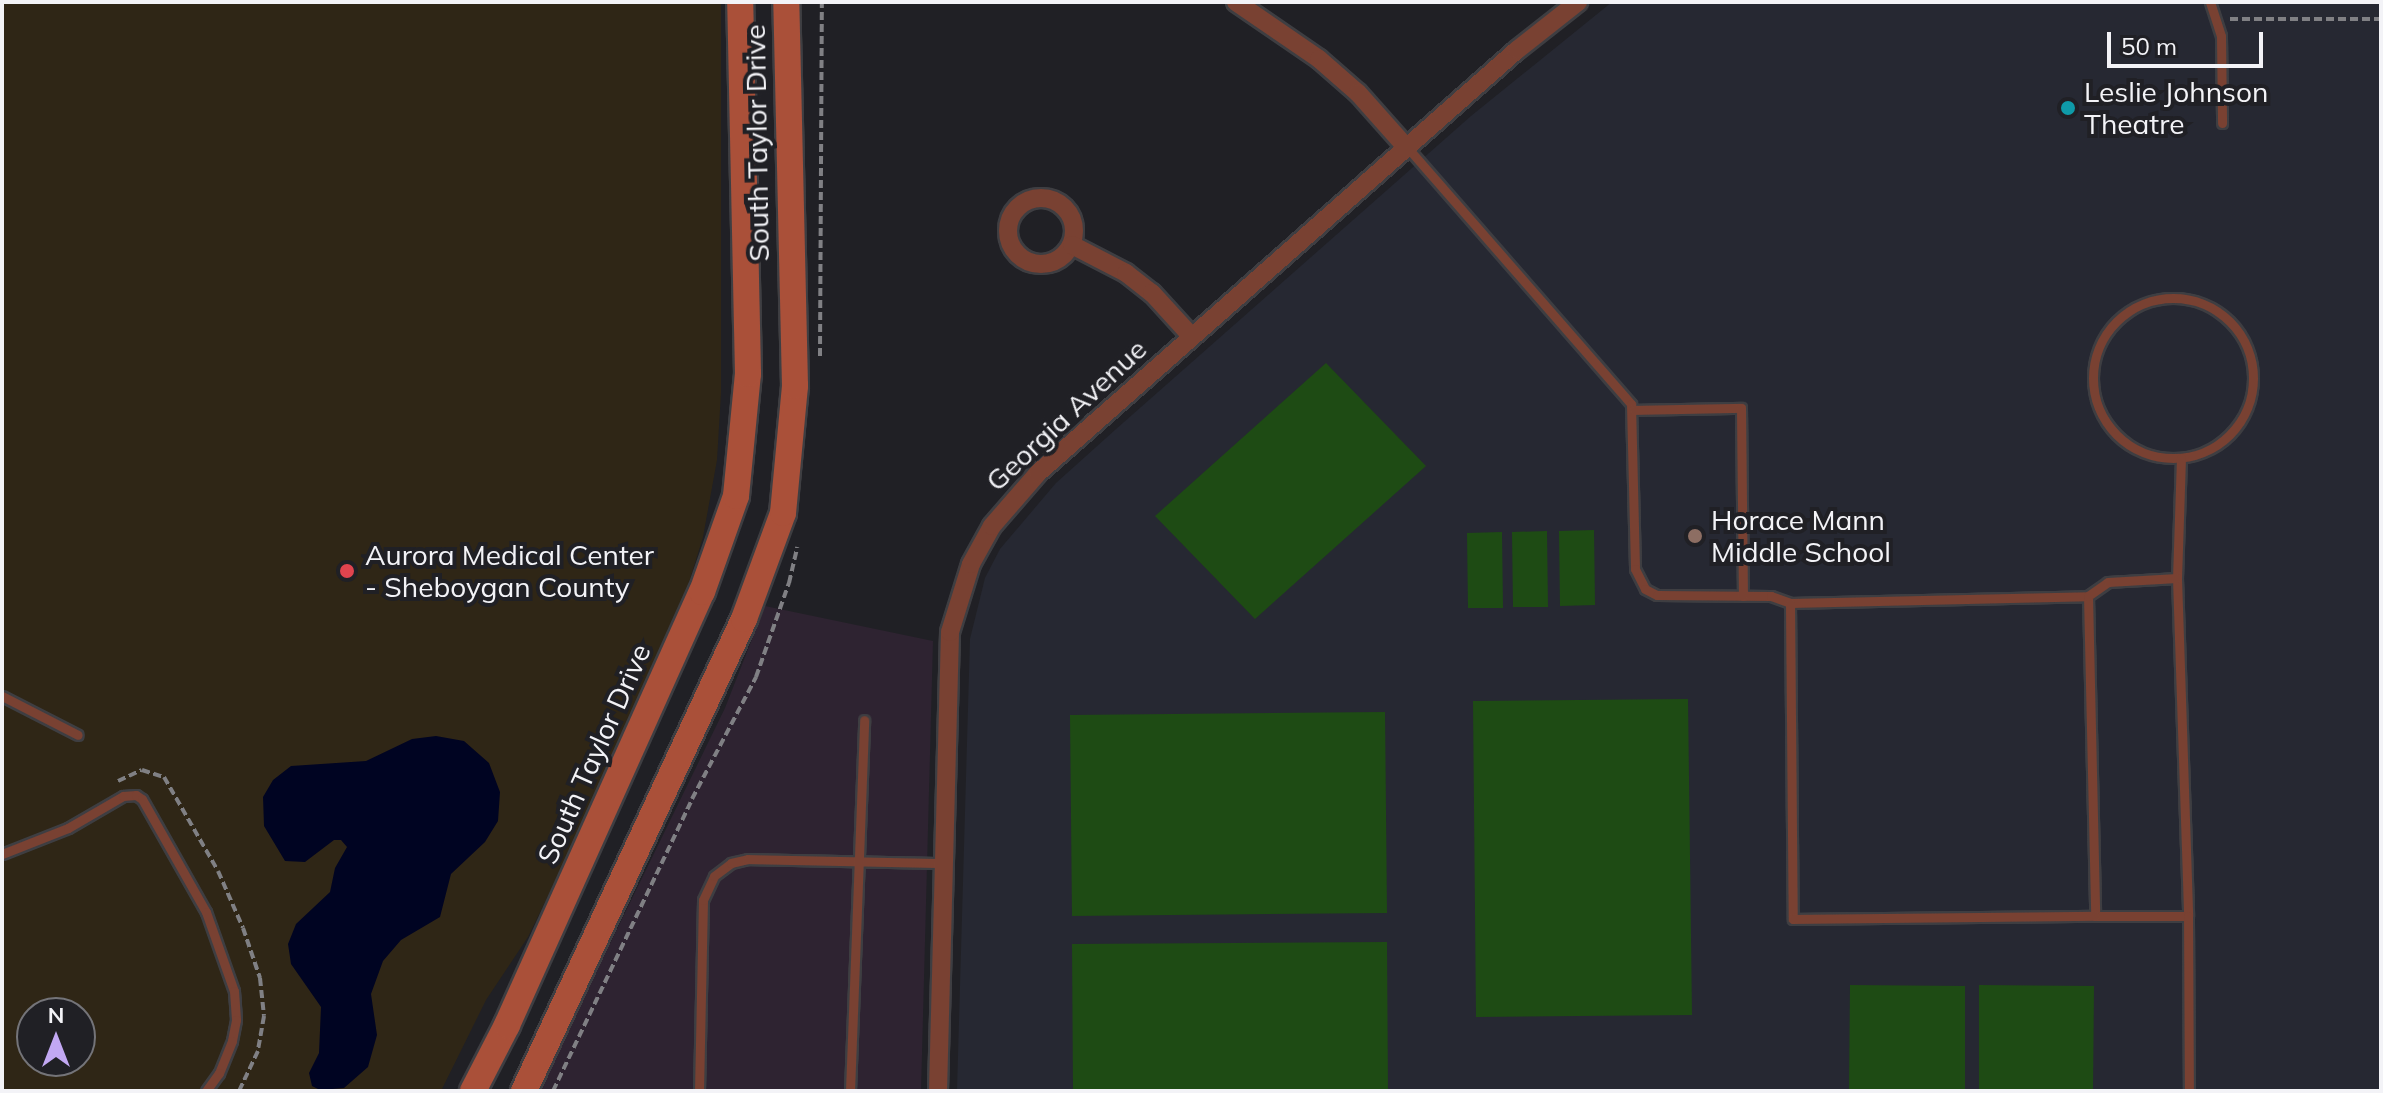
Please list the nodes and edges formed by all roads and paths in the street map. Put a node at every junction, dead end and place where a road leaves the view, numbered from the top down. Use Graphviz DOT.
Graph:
graph roads {
  1 [pos="740,2"];
  2 [pos="786,2"];
  3 [pos="1236,2"];
  4 [pos="1578,2"];
  5 [pos="2210,2"];
  6 [pos="2216,19"];
  7 [pos="2381,19"];
  8 [pos="2222,123"];
  9 [pos="1406,147"];
  10 [pos="1072,245"];
  11 [pos="1192,337"];
  12 [pos="1634,410"];
  13 [pos="2181,458"];
  14 [pos="2177,578"];
  15 [pos="1743,596"];
  16 [pos="2088,596"];
  17 [pos="1790,603"];
  18 [pos="2,696"];
  19 [pos="864,720"];
  20 [pos="78,735"];
  21 [pos="2,854"];
  22 [pos="860,861"];
  23 [pos="944,863"];
  24 [pos="2095,916"];
  25 [pos="2188,916"];
  26 [pos="206,1091"];
  27 [pos="473,1091"];
  28 [pos="524,1091"];
  29 [pos="699,1091"];
  30 [pos="850,1091"];
  31 [pos="938,1091"];
  32 [pos="2189,1091"];
  1 -- 27 [label="main road, South Taylor Drive"];
  2 -- 28 [label="main road, South Taylor Drive"];
  3 -- 9 [label="street"];
  4 -- 9 [label="street, Georgia Avenue"];
  5 -- 6 [label="lane"];
  6 -- 7 [label="path"];
  6 -- 8 [label="lane"];
  9 -- 11 [label="street, Georgia Avenue"];
  9 -- 12 [label="lane"];
  10 -- 11 [label="street"];
  11 -- 23 [label="street, Georgia Avenue"];
  12 -- 15 [label="lane"];
  12 -- 15 [label="lane"];
  13 -- 13 [label="lane"];
  13 -- 14 [label="lane"];
  14 -- 16 [label="lane"];
  14 -- 25 [label="lane"];
  15 -- 17 [label="lane"];
  16 -- 17 [label="lane"];
  16 -- 24 [label="lane"];
  17 -- 24 [label="lane"];
  18 -- 20 [label="lane"];
  19 -- 22 [label="lane"];
  21 -- 26 [label="lane"];
  22 -- 23 [label="lane"];
  22 -- 29 [label="lane"];
  22 -- 30 [label="lane"];
  23 -- 31 [label="street, Georgia Avenue"];
  24 -- 25 [label="lane"];
  25 -- 32 [label="lane"];
}
